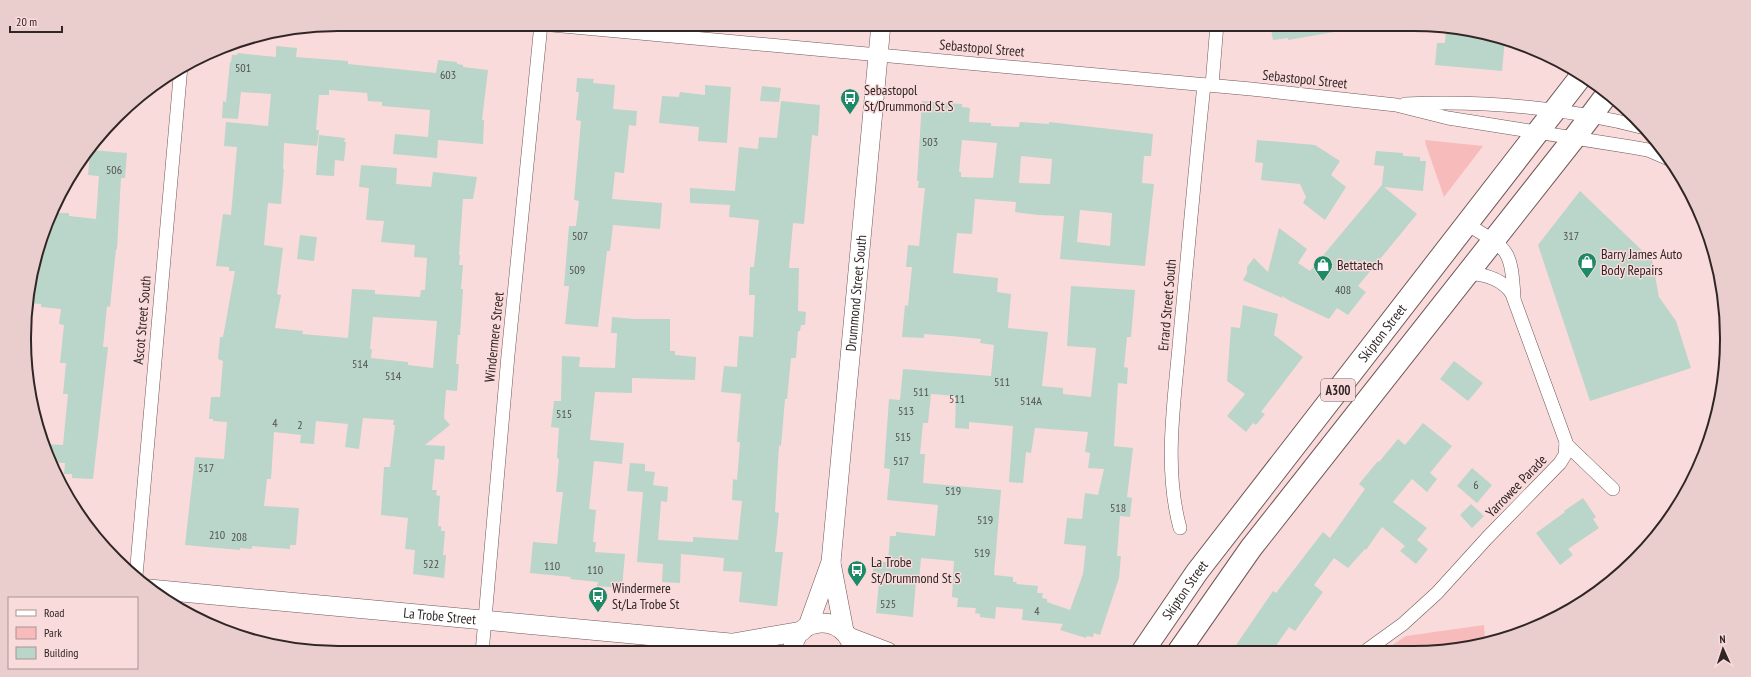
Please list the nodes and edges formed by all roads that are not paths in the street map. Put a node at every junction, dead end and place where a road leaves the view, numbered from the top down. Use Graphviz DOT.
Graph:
graph roads {
  1 [pos="540,31"];
  2 [pos="620,31"];
  3 [pos="880,31"];
  4 [pos="1217,31"];
  5 [pos="878,54"];
  6 [pos="180,75"];
  7 [pos="1578,80"];
  8 [pos="1208,85"];
  9 [pos="1604,98"];
  10 [pos="1396,105"];
  11 [pos="1553,111"];
  12 [pos="1591,116"];
  13 [pos="1634,126"];
  14 [pos="1537,132"];
  15 [pos="1575,137"];
  16 [pos="1658,154"];
  17 [pos="1467,224"];
  18 [pos="1492,240"];
  19 [pos="1466,273"];
  20 [pos="1514,299"];
  21 [pos="1566,444"];
  22 [pos="1613,489"];
  23 [pos="1180,528"];
  24 [pos="831,562"];
  25 [pos="136,570"];
  26 [pos="163,590"];
  27 [pos="484,620"];
  28 [pos="805,629"];
  29 [pos="849,640"];
  30 [pos="730,643"];
  31 [pos="482,646"];
  32 [pos="739,646"];
  33 [pos="794,646"];
  34 [pos="868,646"];
  35 [pos="1146,646"];
  36 [pos="1182,646"];
  37 [pos="1372,646"];
  1 -- 27 [label="street, Windermere Street"];
  2 -- 5 [label="street, Sebastopol Street"];
  3 -- 5 [label="main road, Drummond Street South"];
  4 -- 8 [label="street, Errard Street South"];
  5 -- 8 [label="street, Sebastopol Street"];
  5 -- 24 [label="main road, Drummond Street South"];
  6 -- 25 [label="street, Ascot Street South"];
  7 -- 11 [label="highway, Skipton Street / A300"];
  8 -- 10 [label="street, Sebastopol Street"];
  8 -- 23 [label="street, Errard Street South"];
  9 -- 12 [label="highway, Skipton Street / A300"];
  10 -- 11 [label="street, Sebastopol Street"];
  10 -- 14 [label="street, Sebastopol Street"];
  11 -- 12 [label="street, Sebastopol Street"];
  11 -- 14 [label="highway, Skipton Street / A300"];
  12 -- 13 [label="street, Sebastopol Street"];
  12 -- 15 [label="highway, Skipton Street / A300"];
  14 -- 15 [label="street, Sebastopol Street"];
  14 -- 17 [label="highway, Skipton Street / A300"];
  15 -- 16 [label="street, Sebastopol Street"];
  15 -- 18 [label="highway, Skipton Street / A300"];
  17 -- 18 [label="street"];
  17 -- 35 [label="highway, Skipton Street / A300"];
  18 -- 19 [label="highway, Skipton Street / A300"];
  18 -- 20 [label="street"];
  19 -- 20 [label="street"];
  19 -- 36 [label="highway, Skipton Street / A300"];
  20 -- 21 [label="street"];
  21 -- 22 [label="street"];
  21 -- 37 [label="street, Yarrowee Parade"];
  24 -- 28 [label="main road, Drummond Street South"];
  24 -- 29 [label="main road, Drummond Street South"];
  26 -- 27 [label="main road, La Trobe Street"];
  27 -- 30 [label="main road, La Trobe Street"];
  27 -- 31 [label="street, Windermere Street"];
  28 -- 29 [label="main road, La Trobe Street"];
  28 -- 30 [label="main road, La Trobe Street"];
  28 -- 33 [label="main road, Drummond Street South"];
  29 -- 34 [label="main road"];
  30 -- 32 [label="main road, La Trobe Street"];
}
